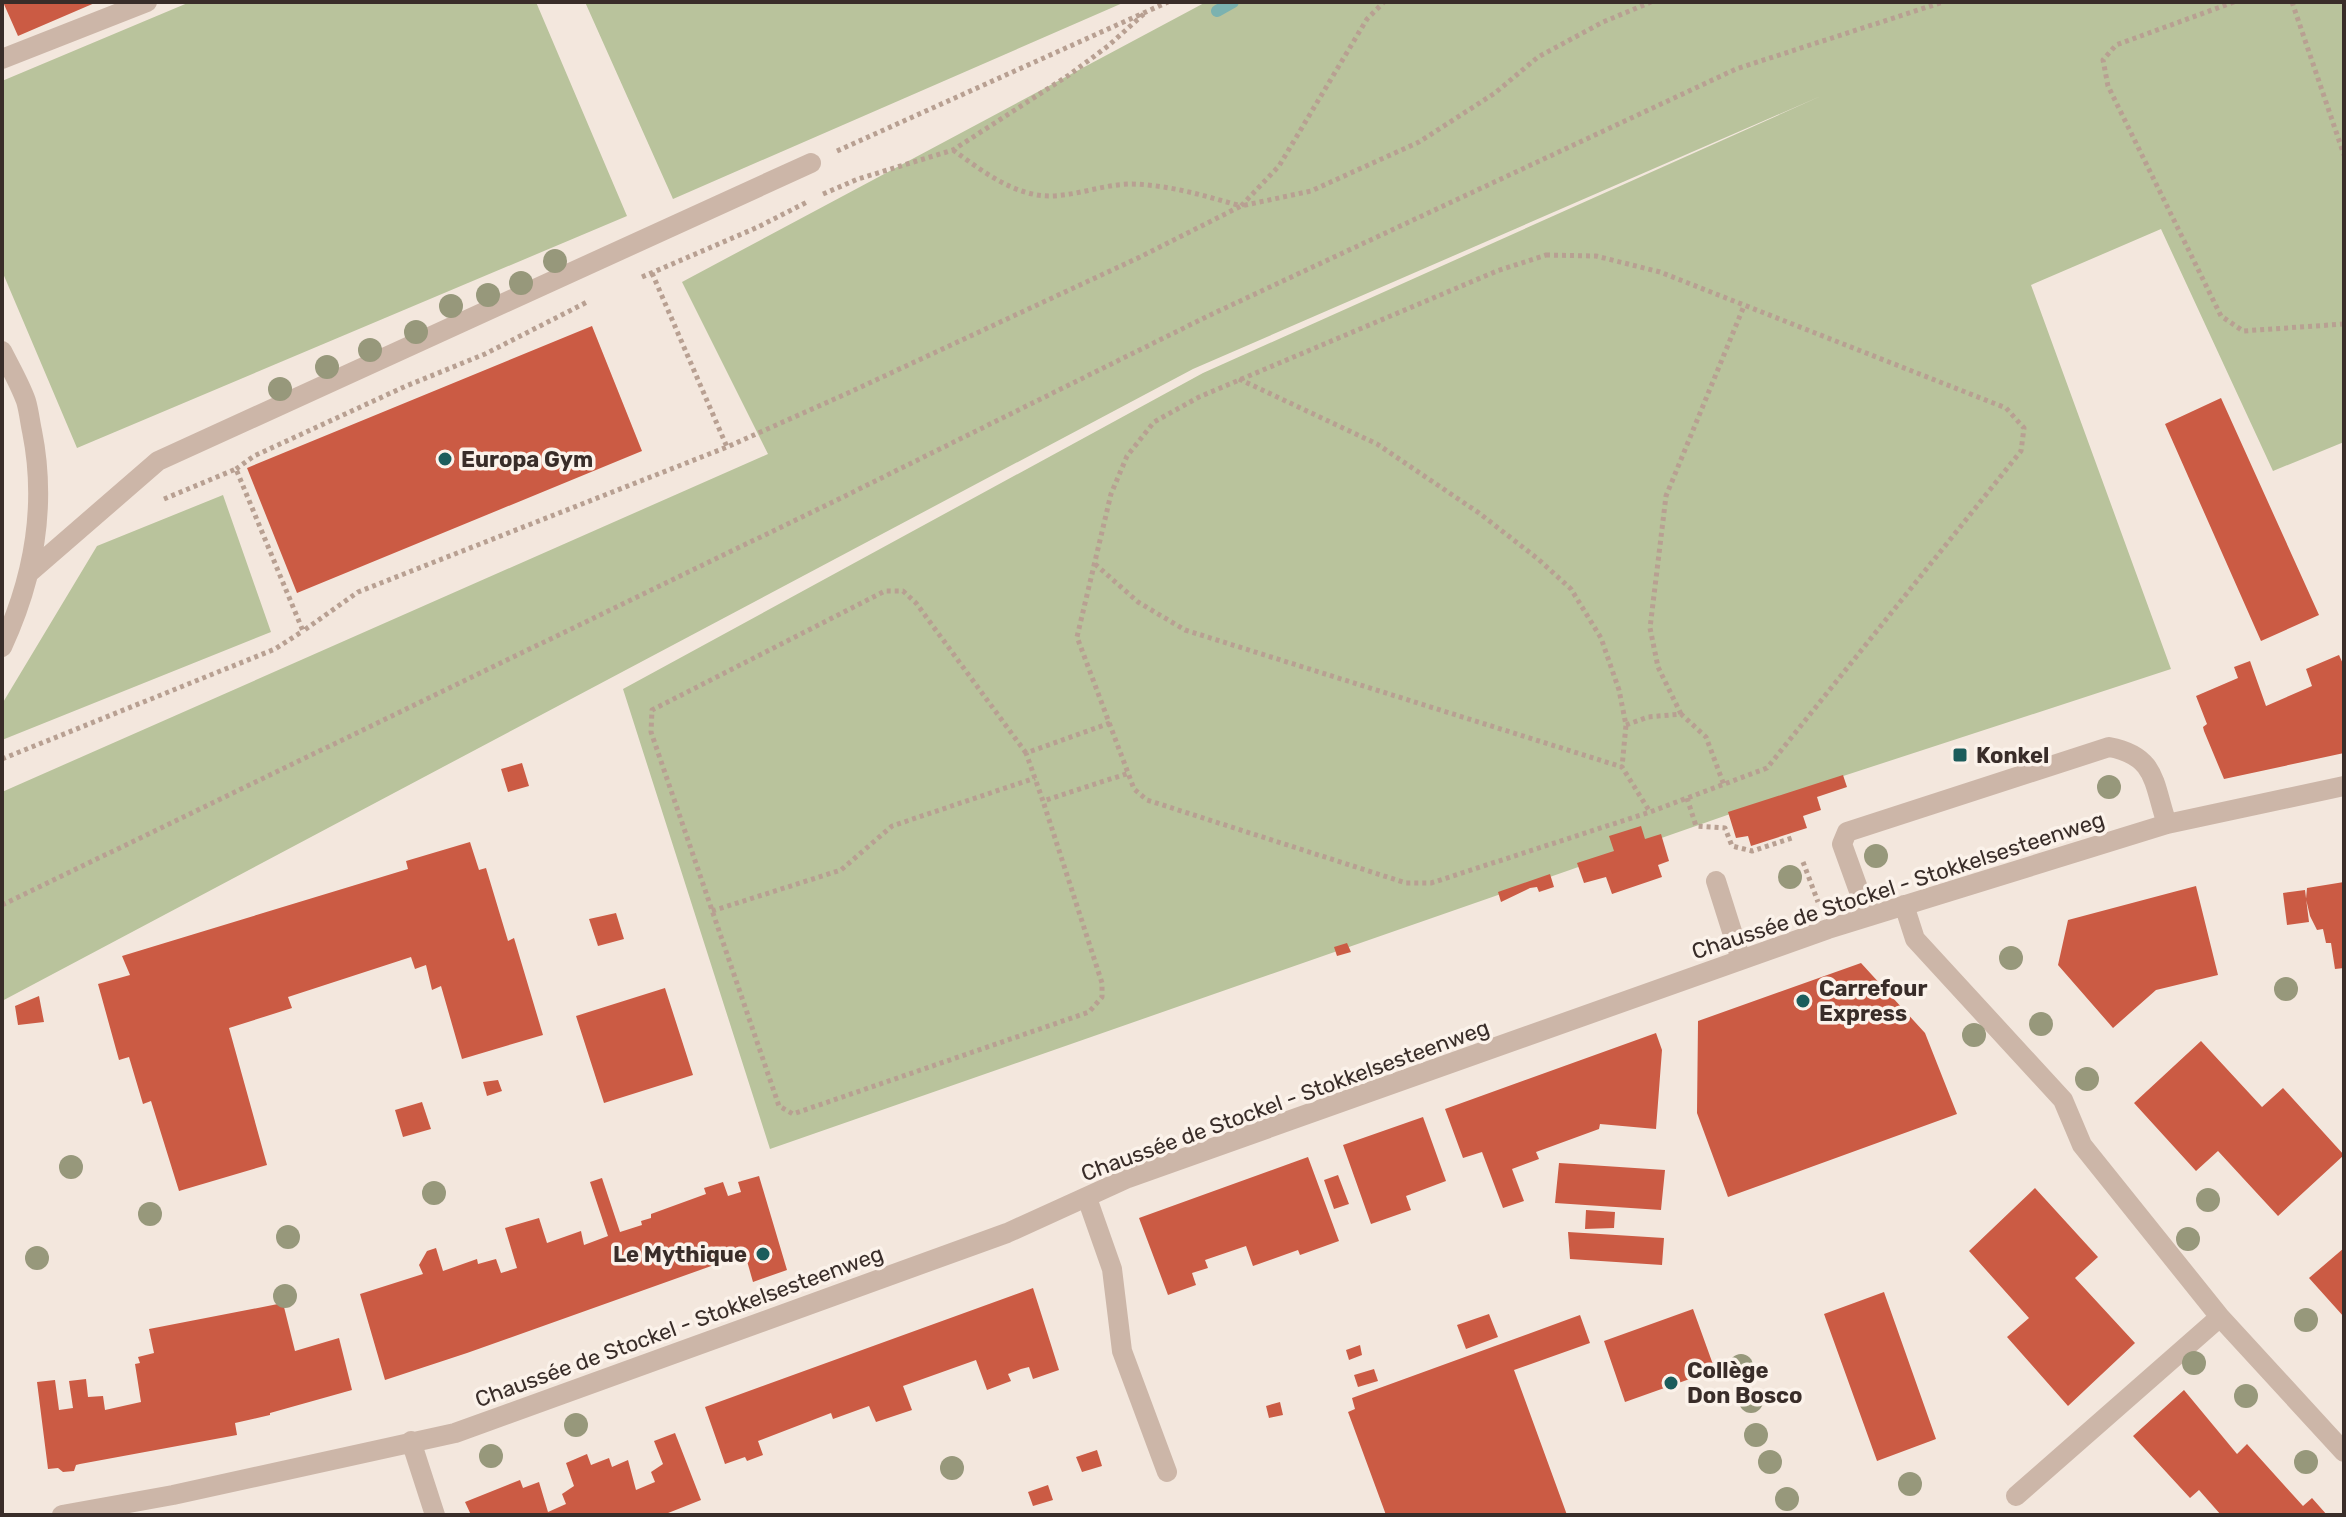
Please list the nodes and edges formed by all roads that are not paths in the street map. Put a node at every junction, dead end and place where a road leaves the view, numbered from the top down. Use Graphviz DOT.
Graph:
graph roads {
  1 [pos="147,2"];
  2 [pos="2,59"];
  3 [pos="811,163"];
  4 [pos="2,351"];
  5 [pos="30,572"];
  6 [pos="2,647"];
  7 [pos="2344,786"];
  8 [pos="2167,824"];
  9 [pos="1716,881"];
  10 [pos="1904,905"];
  11 [pos="1868,916"];
  12 [pos="1741,960"];
  13 [pos="1087,1198"];
  14 [pos="2220,1317"];
  15 [pos="411,1441"];
  16 [pos="2344,1452"];
  17 [pos="1167,1472"];
  18 [pos="2016,1496"];
  19 [pos="97,1512"];
  20 [pos="62,1515"];
  21 [pos="435,1515"];
  1 -- 2 [label="street"];
  3 -- 5 [label="street"];
  4 -- 5 [label="street"];
  5 -- 6 [label="street"];
  7 -- 8 [label="street, Chaussée de Stockel - Stokkelsesteenweg"];
  8 -- 10 [label="street, Chaussée de Stockel - Stokkelsesteenweg"];
  8 -- 11 [label="street"];
  9 -- 12 [label="street"];
  10 -- 11 [label="street, Chaussée de Stockel - Stokkelsesteenweg"];
  10 -- 14 [label="street"];
  11 -- 12 [label="street, Chaussée de Stockel - Stokkelsesteenweg"];
  12 -- 13 [label="street, Chaussée de Stockel - Stokkelsesteenweg"];
  13 -- 15 [label="street, Chaussée de Stockel - Stokkelsesteenweg"];
  13 -- 17 [label="street"];
  14 -- 16 [label="street"];
  14 -- 18 [label="street"];
  15 -- 19 [label="street, Chaussée de Stockel - Stokkelsesteenweg"];
  15 -- 21 [label="street"];
  19 -- 20 [label="street, Chaussée de Stockel - Stokkelsesteenweg"];
}
